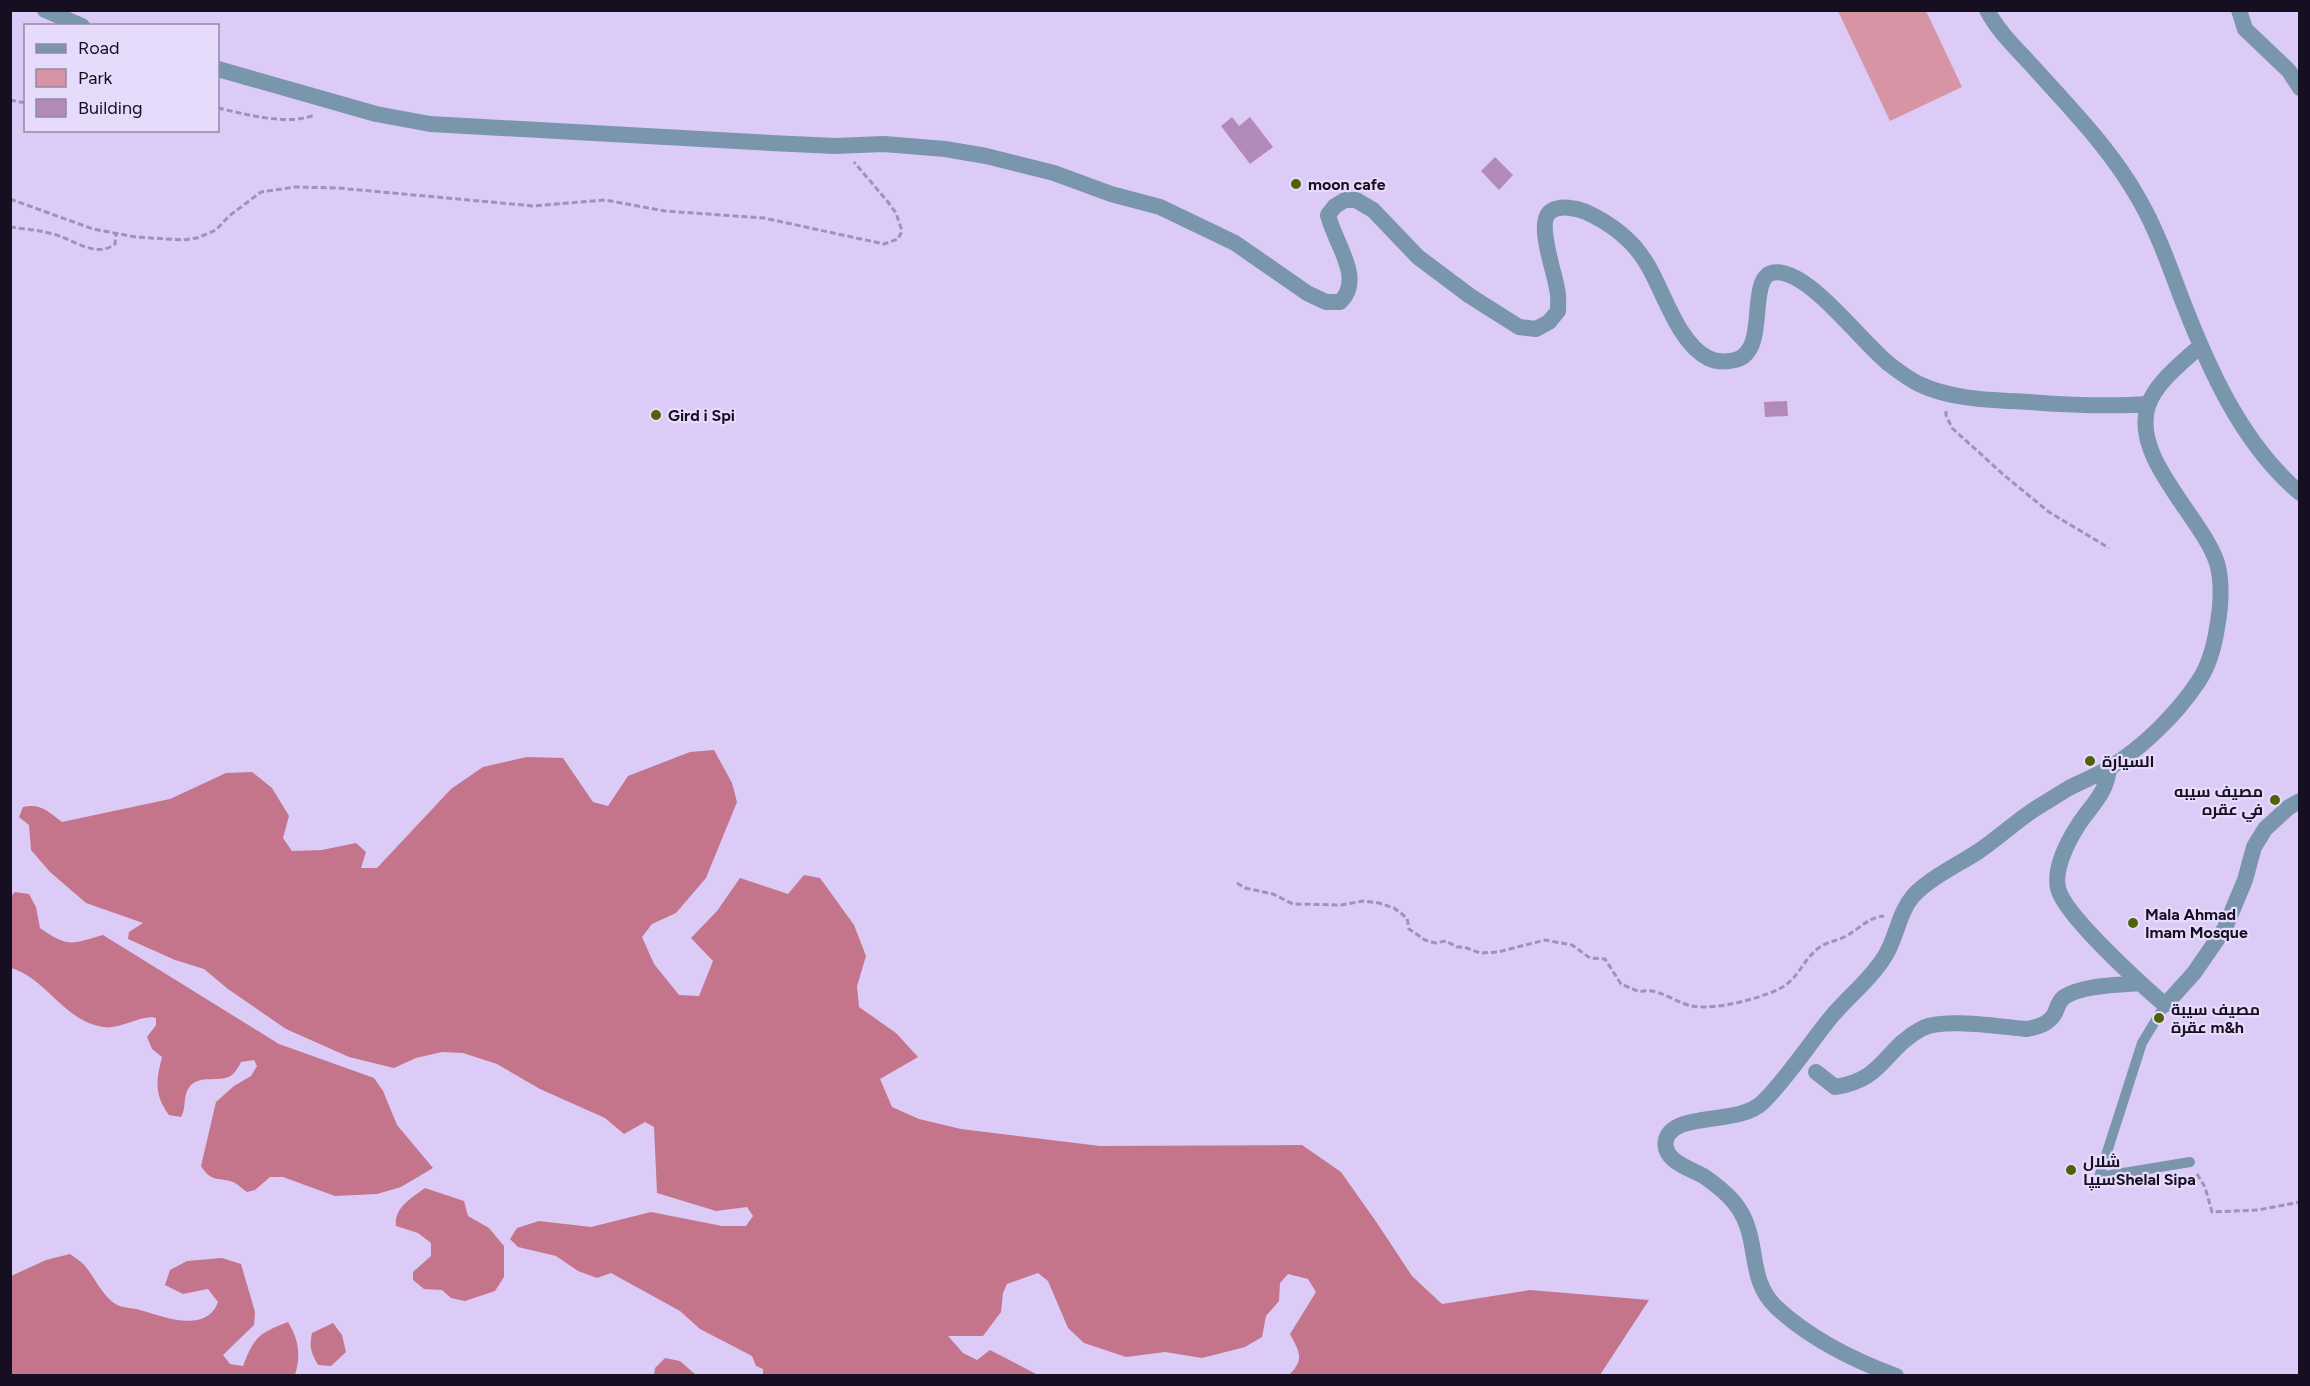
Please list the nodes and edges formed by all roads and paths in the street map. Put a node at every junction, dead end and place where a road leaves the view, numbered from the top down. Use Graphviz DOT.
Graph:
graph roads {
  1 [pos="45,10"];
  2 [pos="1987,10"];
  3 [pos="2240,10"];
  4 [pos="77,24"];
  5 [pos="219,69"];
  6 [pos="2300,88"];
  7 [pos="328,101"];
  8 [pos="219,108"];
  9 [pos="843,145"];
  10 [pos="10,199"];
  11 [pos="10,227"];
  12 [pos="116,234"];
  13 [pos="2200,346"];
  14 [pos="1947,394"];
  15 [pos="2148,404"];
  16 [pos="2300,493"];
  17 [pos="2109,548"];
  18 [pos="2109,768"];
  19 [pos="2300,801"];
  20 [pos="1237,883"];
  21 [pos="1901,915"];
  22 [pos="2139,983"];
  23 [pos="2165,1005"];
  24 [pos="1816,1072"];
  25 [pos="2190,1162"];
  26 [pos="2300,1202"];
  27 [pos="1896,1376"];
  1 -- 4 [label="street"];
  2 -- 13 [label="street"];
  3 -- 6 [label="street"];
  5 -- 7 [label="street"];
  7 -- 8 [label="path"];
  7 -- 9 [label="street"];
  9 -- 12 [label="path"];
  9 -- 14 [label="street"];
  10 -- 12 [label="path"];
  11 -- 12 [label="path"];
  13 -- 15 [label="street"];
  13 -- 16 [label="street"];
  14 -- 15 [label="street"];
  14 -- 17 [label="path"];
  15 -- 18 [label="street"];
  18 -- 21 [label="street"];
  18 -- 22 [label="street"];
  19 -- 23 [label="street"];
  20 -- 21 [label="path"];
  21 -- 27 [label="street"];
  22 -- 23 [label="street"];
  22 -- 24 [label="street"];
  23 -- 25 [label="lane"];
  25 -- 26 [label="path"];
}
